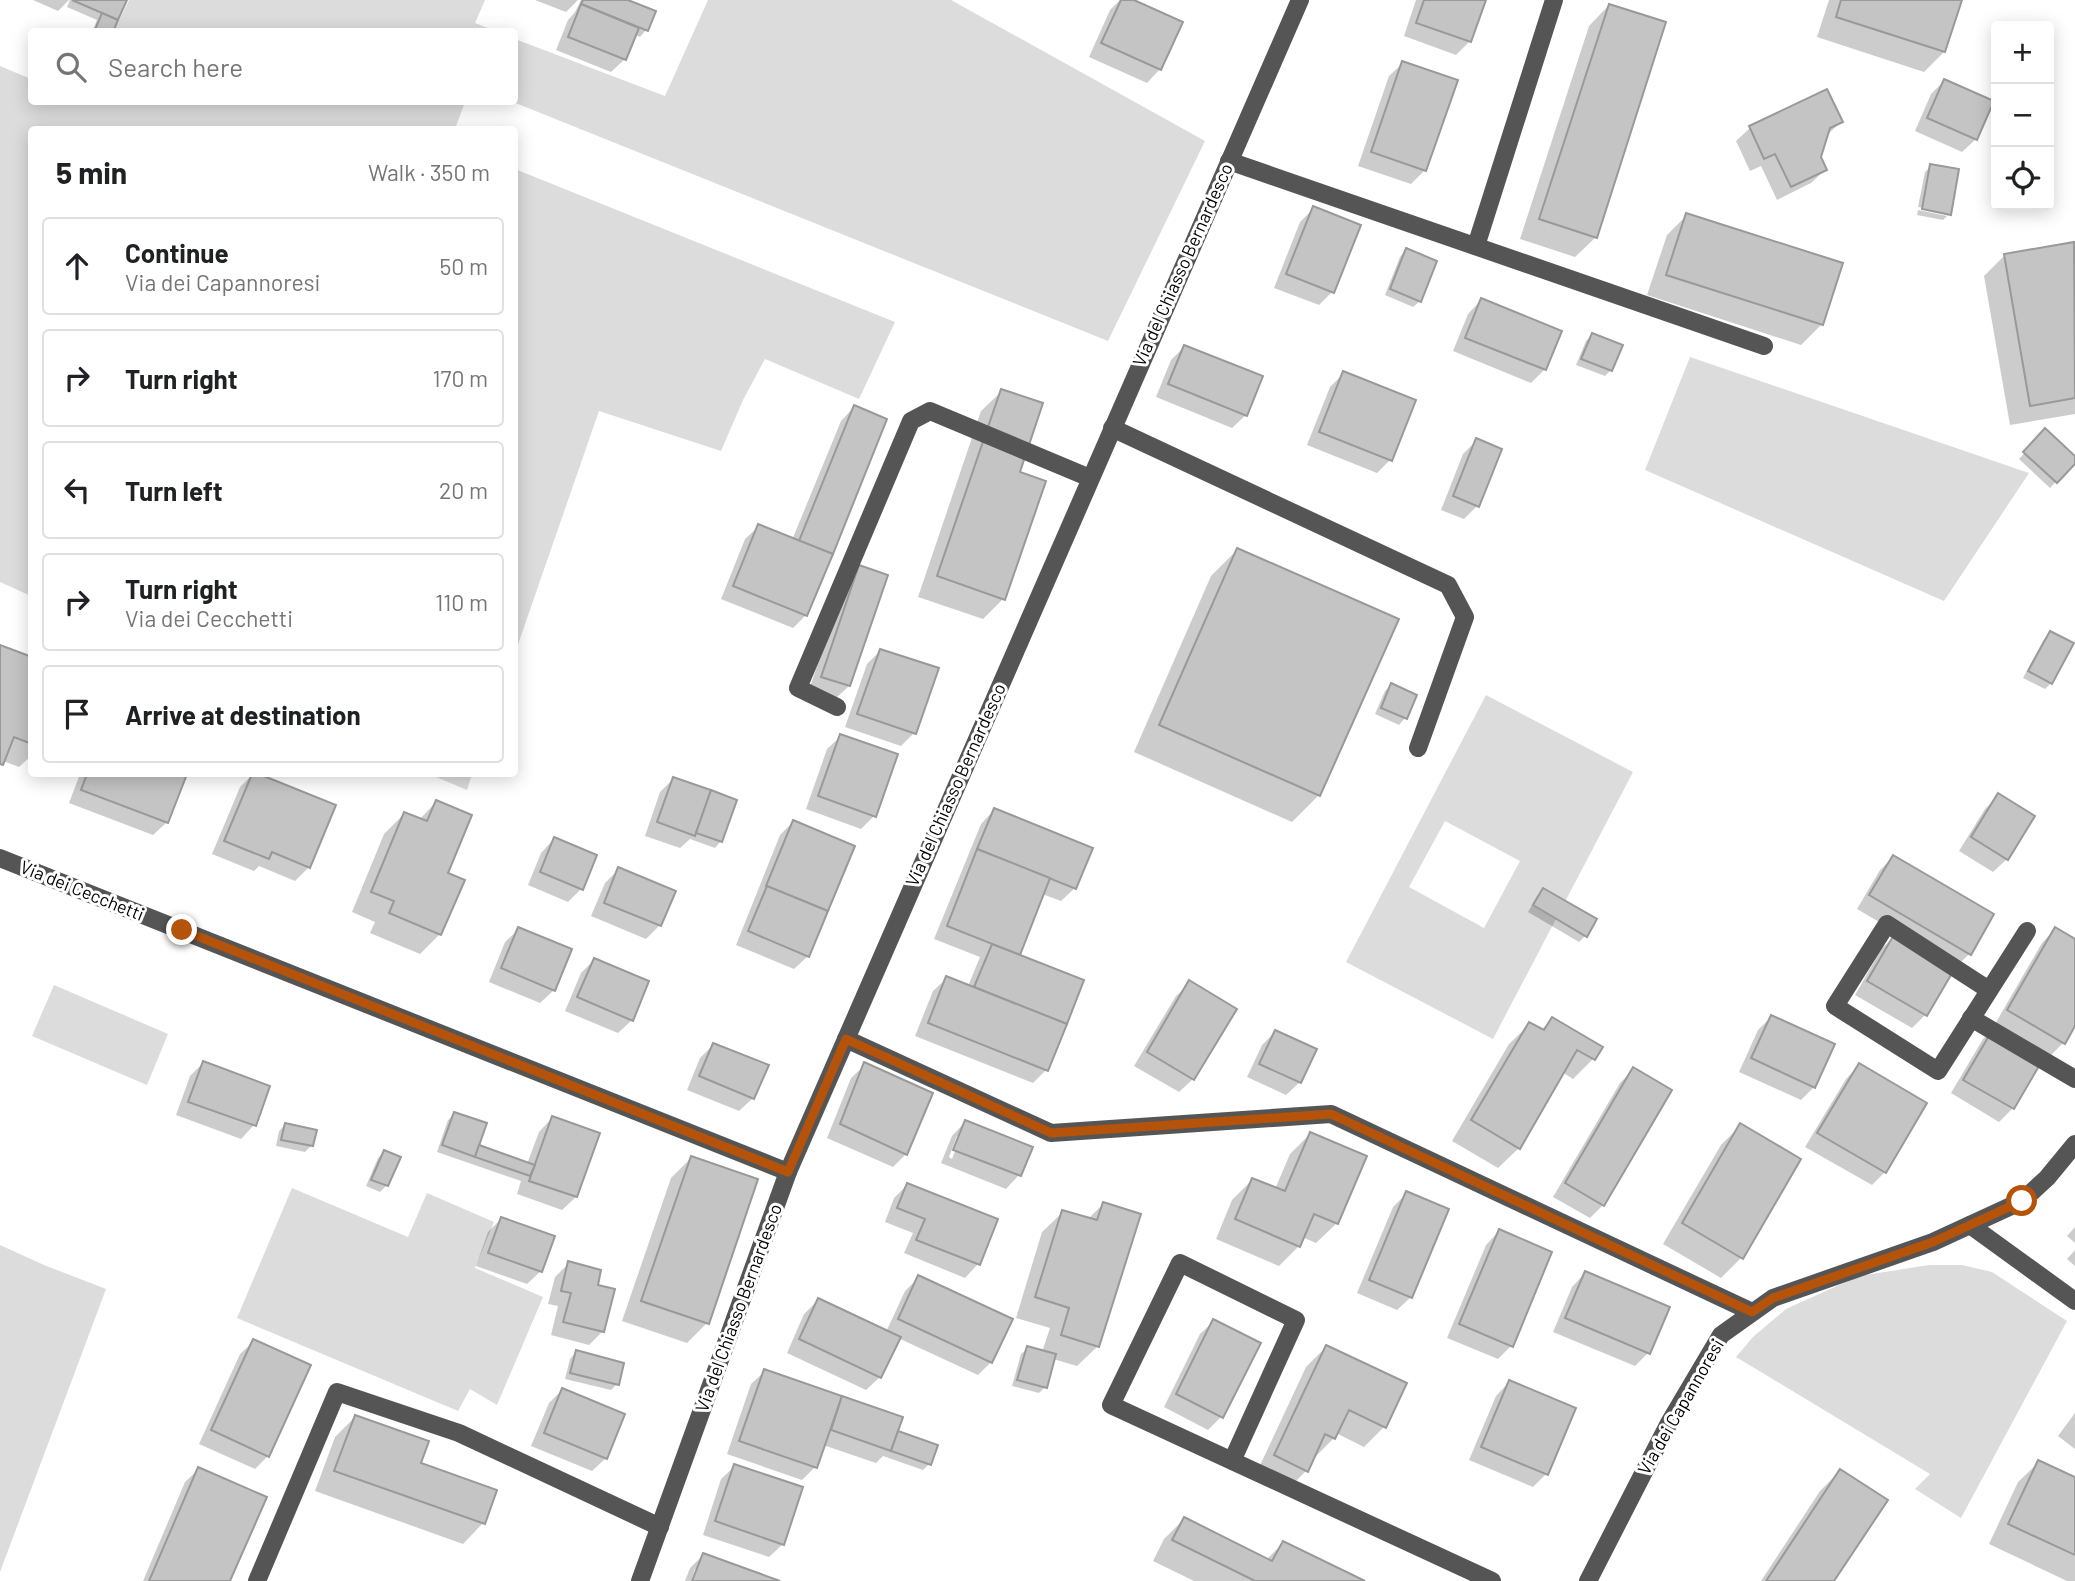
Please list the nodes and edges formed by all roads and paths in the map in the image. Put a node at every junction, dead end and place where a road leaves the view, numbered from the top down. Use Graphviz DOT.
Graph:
graph roads {
  1 [pos="1300,0"];
  2 [pos="1554,0"];
  3 [pos="1229,161"];
  4 [pos="1476,246"];
  5 [pos="1764,346"];
  6 [pos="1112,428"];
  7 [pos="1090,478"];
  8 [pos="837,707"];
  9 [pos="1418,748"];
  10 [pos="0,858"];
  11 [pos="2027,931"];
  12 [pos="1989,990"];
  13 [pos="1972,1018"];
  14 [pos="846,1039"];
  15 [pos="2075,1079"];
  16 [pos="2075,1144"];
  17 [pos="788,1172"];
  18 [pos="1970,1225"];
  19 [pos="2075,1301"];
  20 [pos="1752,1312"];
  21 [pos="1232,1461"];
  22 [pos="660,1527"];
  23 [pos="257,1581"];
  24 [pos="640,1581"];
  25 [pos="1492,1581"];
  26 [pos="1588,1581"];
  1 -- 3 [label="street, Via del Chiasso Bernardesco"];
  2 -- 4 [label="street"];
  3 -- 4 [label="street"];
  3 -- 6 [label="street, Via del Chiasso Bernardesco"];
  4 -- 5 [label="street"];
  6 -- 7 [label="street, Via del Chiasso Bernardesco"];
  6 -- 9 [label="street"];
  7 -- 8 [label="street"];
  7 -- 14 [label="street, Via del Chiasso Bernardesco"];
  10 -- 17 [label="street, Via dei Cecchetti"];
  11 -- 12 [label="street"];
  12 -- 13 [label="street"];
  12 -- 13 [label="street"];
  13 -- 15 [label="street"];
  14 -- 17 [label="street, Via del Chiasso Bernardesco"];
  14 -- 20 [label="street"];
  16 -- 18 [label="street, Via dei Capannoresi"];
  17 -- 22 [label="street, Via del Chiasso Bernardesco"];
  18 -- 19 [label="street"];
  18 -- 20 [label="street, Via dei Capannoresi"];
  20 -- 26 [label="street, Via dei Capannoresi"];
  21 -- 21 [label="street"];
  21 -- 25 [label="street"];
  22 -- 23 [label="street"];
  22 -- 24 [label="street, Via del Chiasso Bernardesco"];
}
